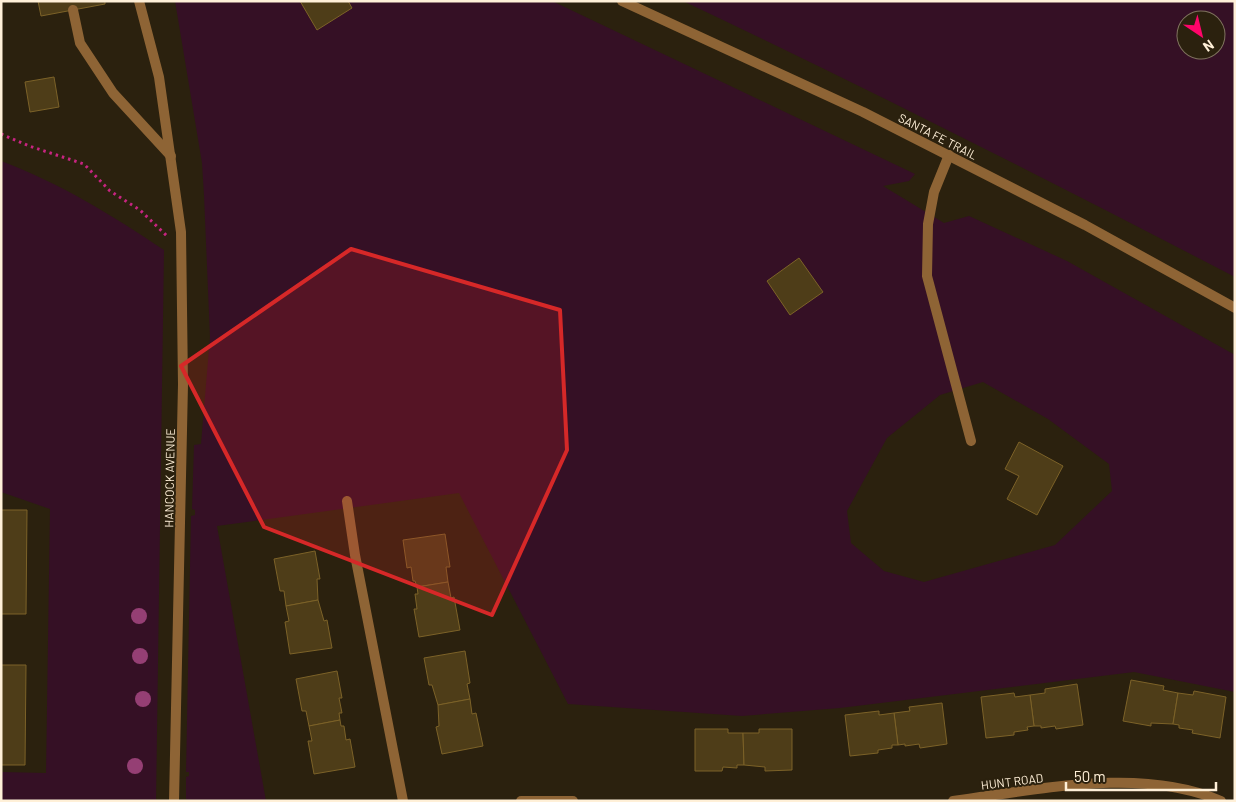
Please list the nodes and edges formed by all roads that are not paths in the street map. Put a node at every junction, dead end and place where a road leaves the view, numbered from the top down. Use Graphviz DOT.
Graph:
graph roads {
  1 [pos="139,1"];
  2 [pos="622,1"];
  3 [pos="73,10"];
  4 [pos="170,156"];
  5 [pos="949,156"];
  6 [pos="1235,308"];
  7 [pos="970,441"];
  8 [pos="347,501"];
  9 [pos="174,801"];
  10 [pos="403,801"];
  11 [pos="521,801"];
  12 [pos="572,801"];
  13 [pos="953,801"];
  14 [pos="1221,801"];
  1 -- 4 [label="street, HANCOCK AVENUE"];
  2 -- 5 [label="street, SANTA FE TRAIL"];
  3 -- 4 [label="street"];
  4 -- 9 [label="street, HANCOCK AVENUE"];
  5 -- 6 [label="street, SANTA FE TRAIL"];
  5 -- 7 [label="street"];
  8 -- 10 [label="street"];
  11 -- 12 [label="street"];
  13 -- 14 [label="street, HUNT ROAD"];
}
